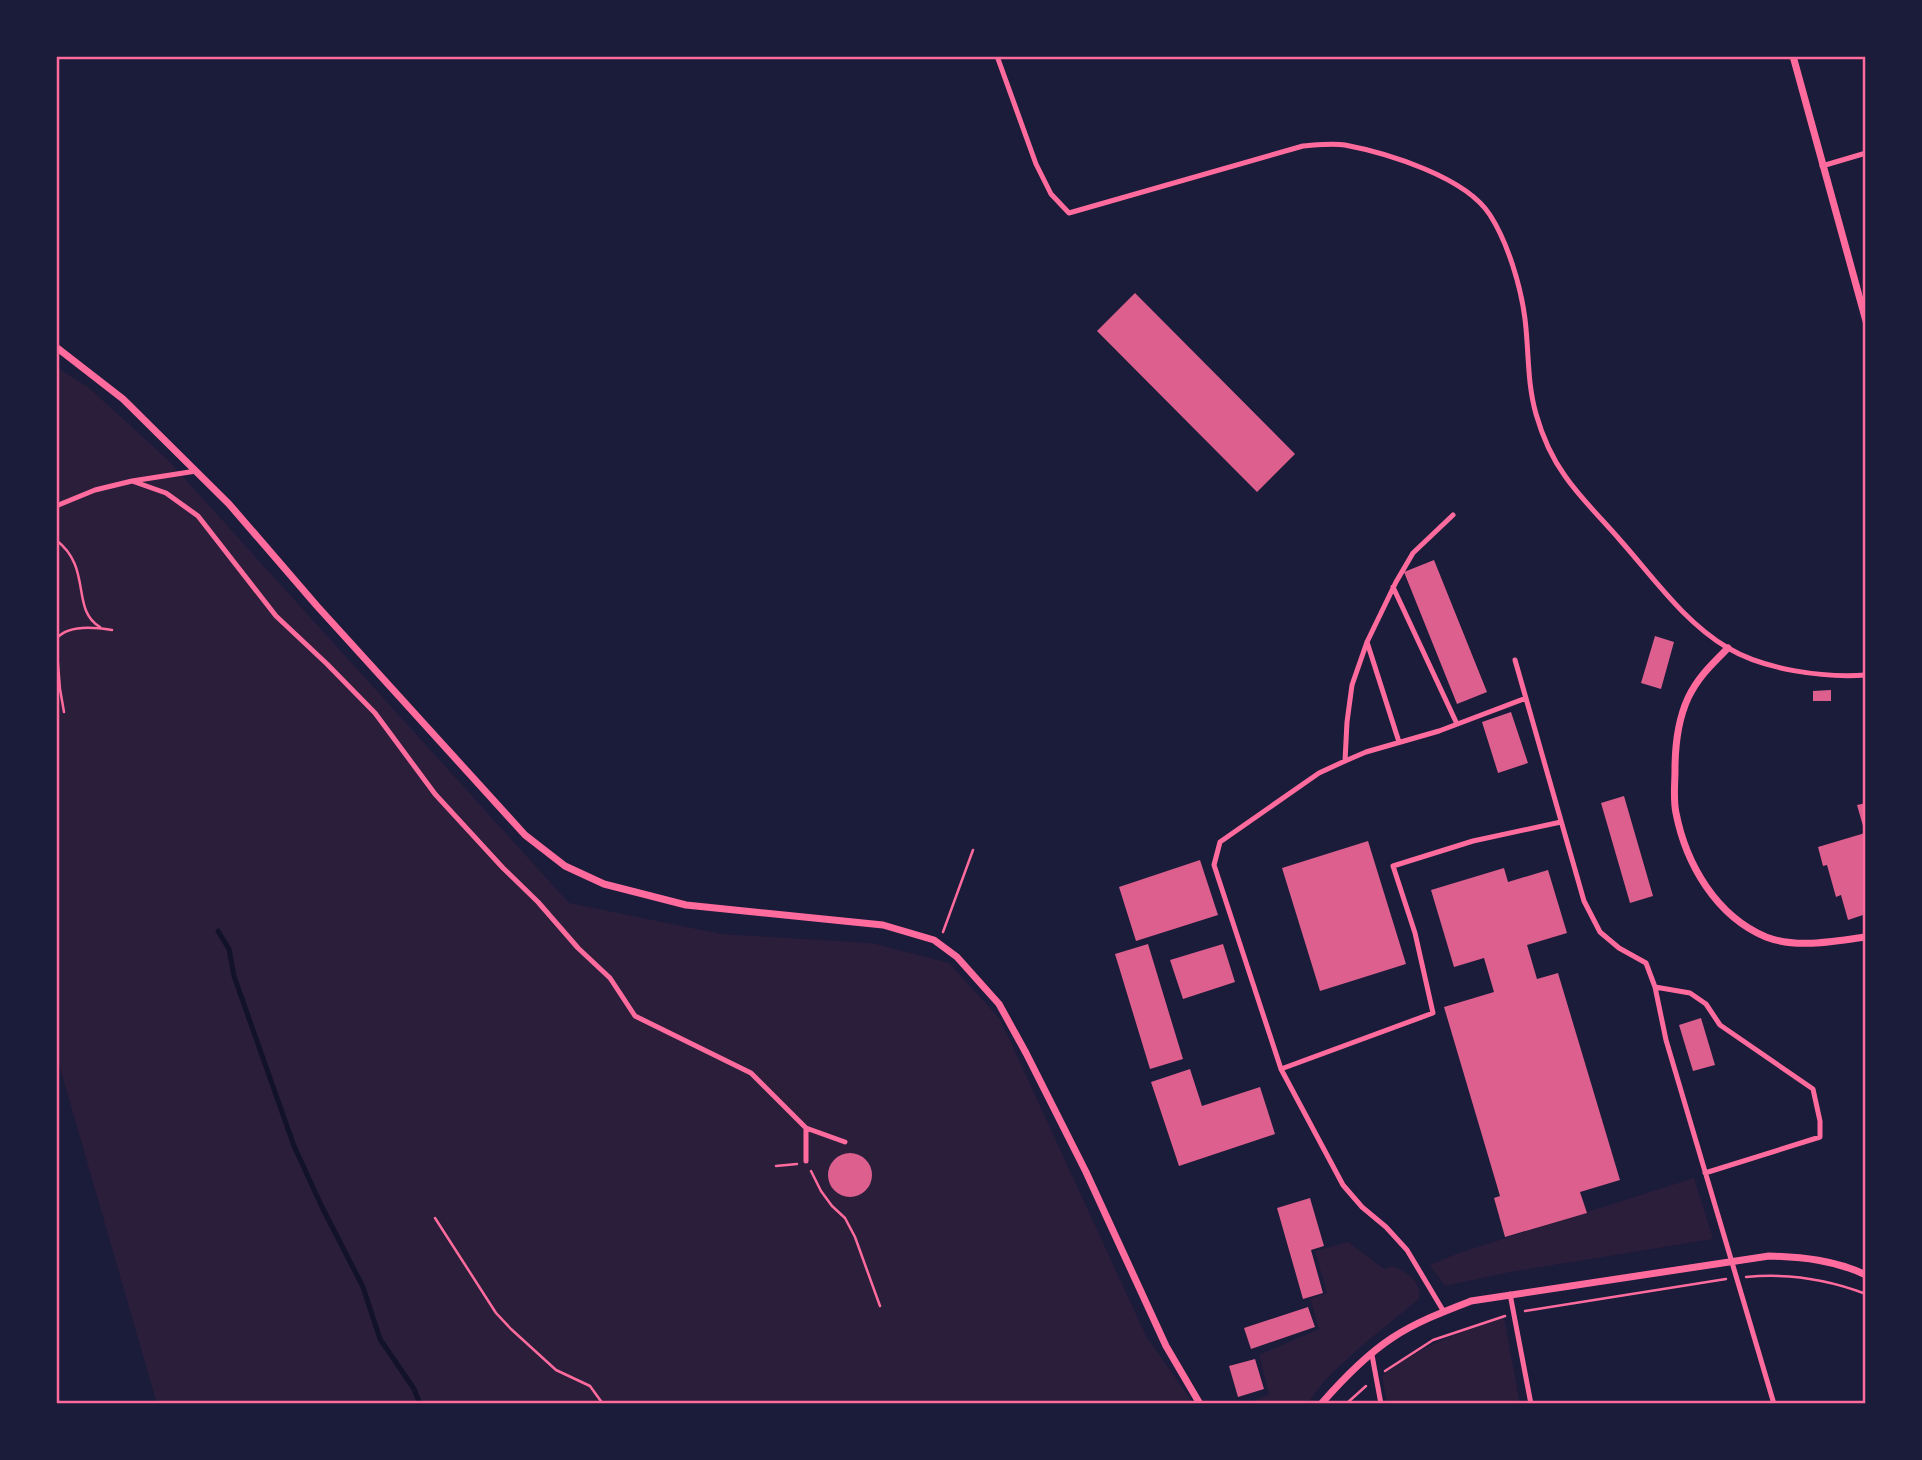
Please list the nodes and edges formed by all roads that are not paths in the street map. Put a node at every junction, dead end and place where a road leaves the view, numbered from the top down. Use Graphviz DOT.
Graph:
graph roads {
  1 [pos="997,56"];
  2 [pos="1793,56"];
  3 [pos="1866,153"];
  4 [pos="1822,166"];
  5 [pos="1866,321"];
  6 [pos="56,347"];
  7 [pos="196,471"];
  8 [pos="132,481"];
  9 [pos="56,506"];
  10 [pos="1454,515"];
  11 [pos="1393,587"];
  12 [pos="1367,642"];
  13 [pos="1728,648"];
  14 [pos="1515,660"];
  15 [pos="1866,675"];
  16 [pos="1526,698"];
  17 [pos="1457,724"];
  18 [pos="1399,742"];
  19 [pos="1345,761"];
  20 [pos="1561,822"];
  21 [pos="1866,937"];
  22 [pos="1655,987"];
  23 [pos="1281,1069"];
  24 [pos="806,1128"];
  25 [pos="845,1142"];
  26 [pos="806,1161"];
  27 [pos="1705,1173"];
  28 [pos="1730,1261"];
  29 [pos="1866,1275"];
  30 [pos="1510,1294"];
  31 [pos="1444,1311"];
  32 [pos="1372,1354"];
  33 [pos="1200,1404"];
  34 [pos="1321,1404"];
  35 [pos="1381,1404"];
  36 [pos="1531,1404"];
  37 [pos="1774,1404"];
  1 -- 13 [label="lane"];
  2 -- 4 [label="street"];
  3 -- 4 [label="lane"];
  4 -- 5 [label="street"];
  6 -- 7 [label="street"];
  7 -- 8 [label="lane"];
  7 -- 33 [label="street"];
  8 -- 9 [label="lane"];
  8 -- 24 [label="lane"];
  10 -- 11 [label="lane"];
  11 -- 12 [label="lane"];
  11 -- 17 [label="lane"];
  12 -- 18 [label="lane"];
  12 -- 19 [label="lane"];
  13 -- 15 [label="lane"];
  13 -- 21 [label="street"];
  14 -- 16 [label="lane"];
  16 -- 17 [label="lane"];
  16 -- 20 [label="lane"];
  17 -- 18 [label="lane"];
  18 -- 19 [label="lane"];
  19 -- 23 [label="lane"];
  20 -- 22 [label="lane"];
  20 -- 23 [label="lane"];
  22 -- 27 [label="lane"];
  22 -- 27 [label="lane"];
  23 -- 31 [label="lane"];
  24 -- 25 [label="lane"];
  24 -- 26 [label="lane"];
  27 -- 28 [label="lane"];
  28 -- 29 [label="street"];
  28 -- 30 [label="street"];
  28 -- 37 [label="lane"];
  30 -- 31 [label="street"];
  30 -- 36 [label="lane"];
  31 -- 32 [label="street"];
  32 -- 34 [label="street"];
  32 -- 35 [label="lane"];
}
